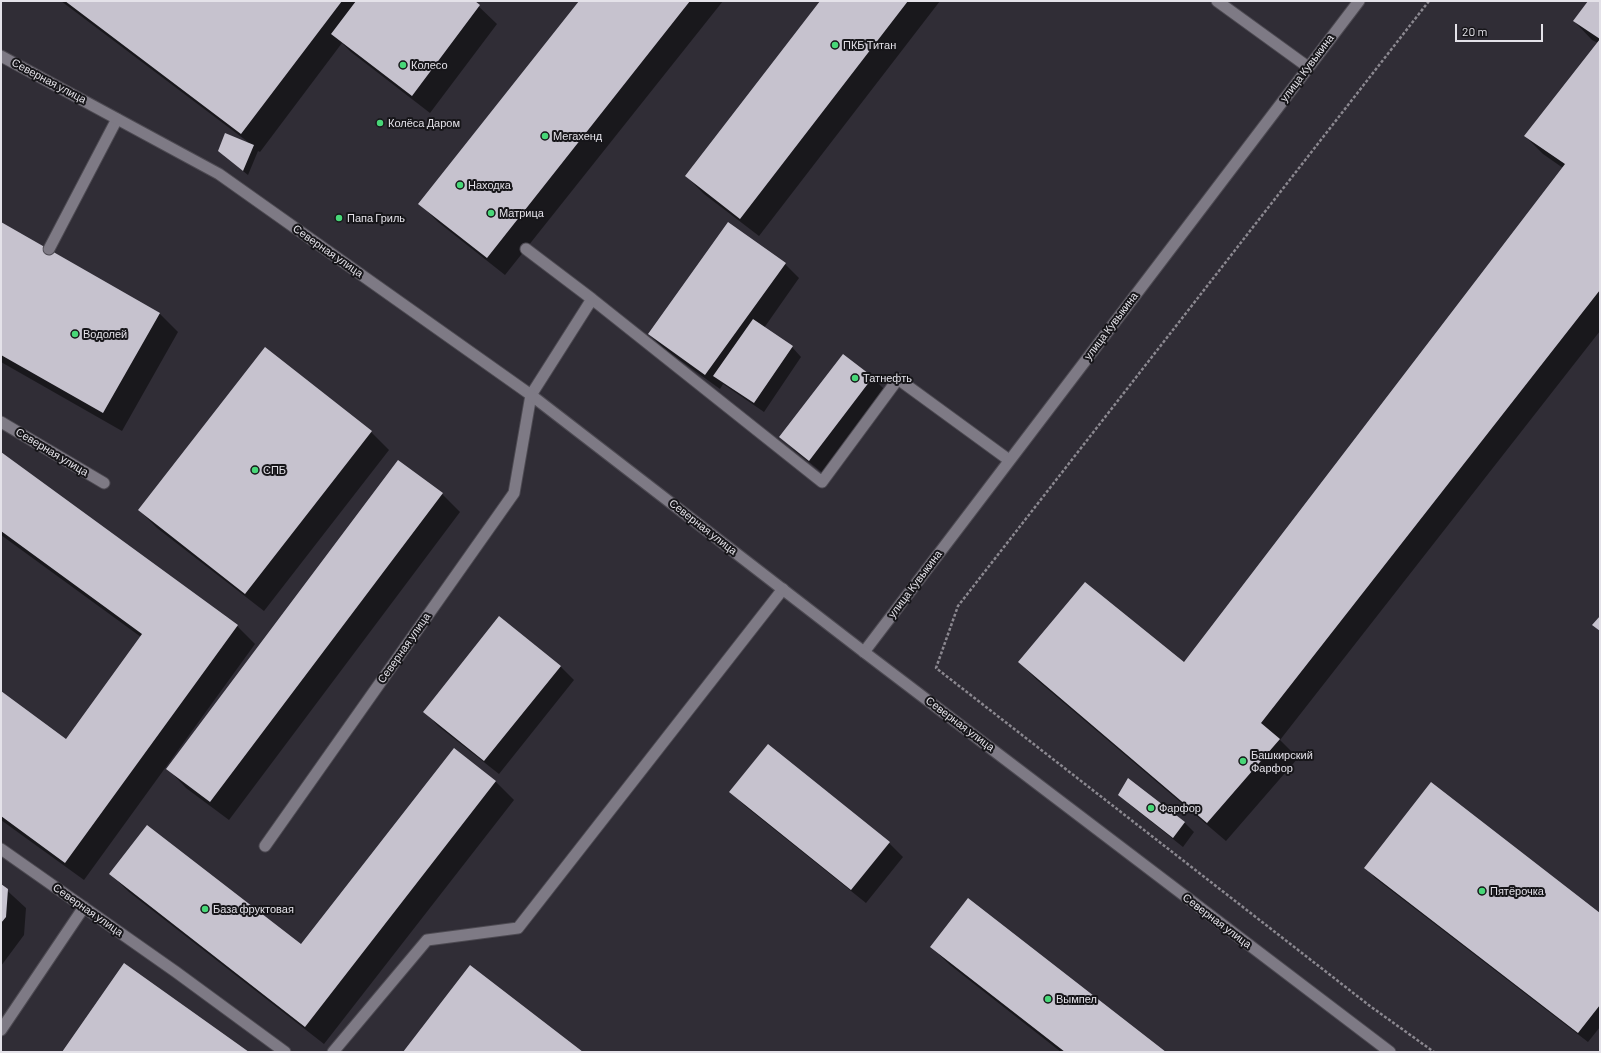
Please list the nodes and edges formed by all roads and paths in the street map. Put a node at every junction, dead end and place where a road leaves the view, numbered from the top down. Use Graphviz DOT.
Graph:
graph roads {
  1 [pos="1217,1"];
  2 [pos="1359,1"];
  3 [pos="1429,1"];
  4 [pos="1,56"];
  5 [pos="1308,67"];
  6 [pos="117,119"];
  7 [pos="49,249"];
  8 [pos="526,249"];
  9 [pos="592,299"];
  10 [pos="531,395"];
  11 [pos="1,422"];
  12 [pos="1009,460"];
  13 [pos="104,483"];
  14 [pos="783,589"];
  15 [pos="864,652"];
  16 [pos="265,846"];
  17 [pos="1,849"];
  18 [pos="84,907"];
  19 [pos="1,1030"];
  20 [pos="285,1052"];
  21 [pos="333,1052"];
  22 [pos="1390,1052"];
  23 [pos="1434,1052"];
  1 -- 5 [label="main road"];
  2 -- 5 [label="main road, улица Кувыкина"];
  3 -- 23 [label="path"];
  4 -- 6 [label="main road, Северная улица"];
  5 -- 12 [label="main road, улица Кувыкина"];
  6 -- 7 [label="main road"];
  6 -- 10 [label="main road, Северная улица"];
  8 -- 9 [label="main road"];
  9 -- 10 [label="main road"];
  9 -- 12 [label="main road"];
  10 -- 14 [label="main road, Северная улица"];
  10 -- 16 [label="main road, Северная улица"];
  11 -- 13 [label="main road, Северная улица"];
  12 -- 15 [label="main road, улица Кувыкина"];
  14 -- 15 [label="main road, Северная улица"];
  14 -- 21 [label="main road"];
  15 -- 22 [label="main road, Северная улица"];
  17 -- 18 [label="main road, Северная улица"];
  18 -- 19 [label="main road"];
  18 -- 20 [label="main road, Северная улица"];
}
